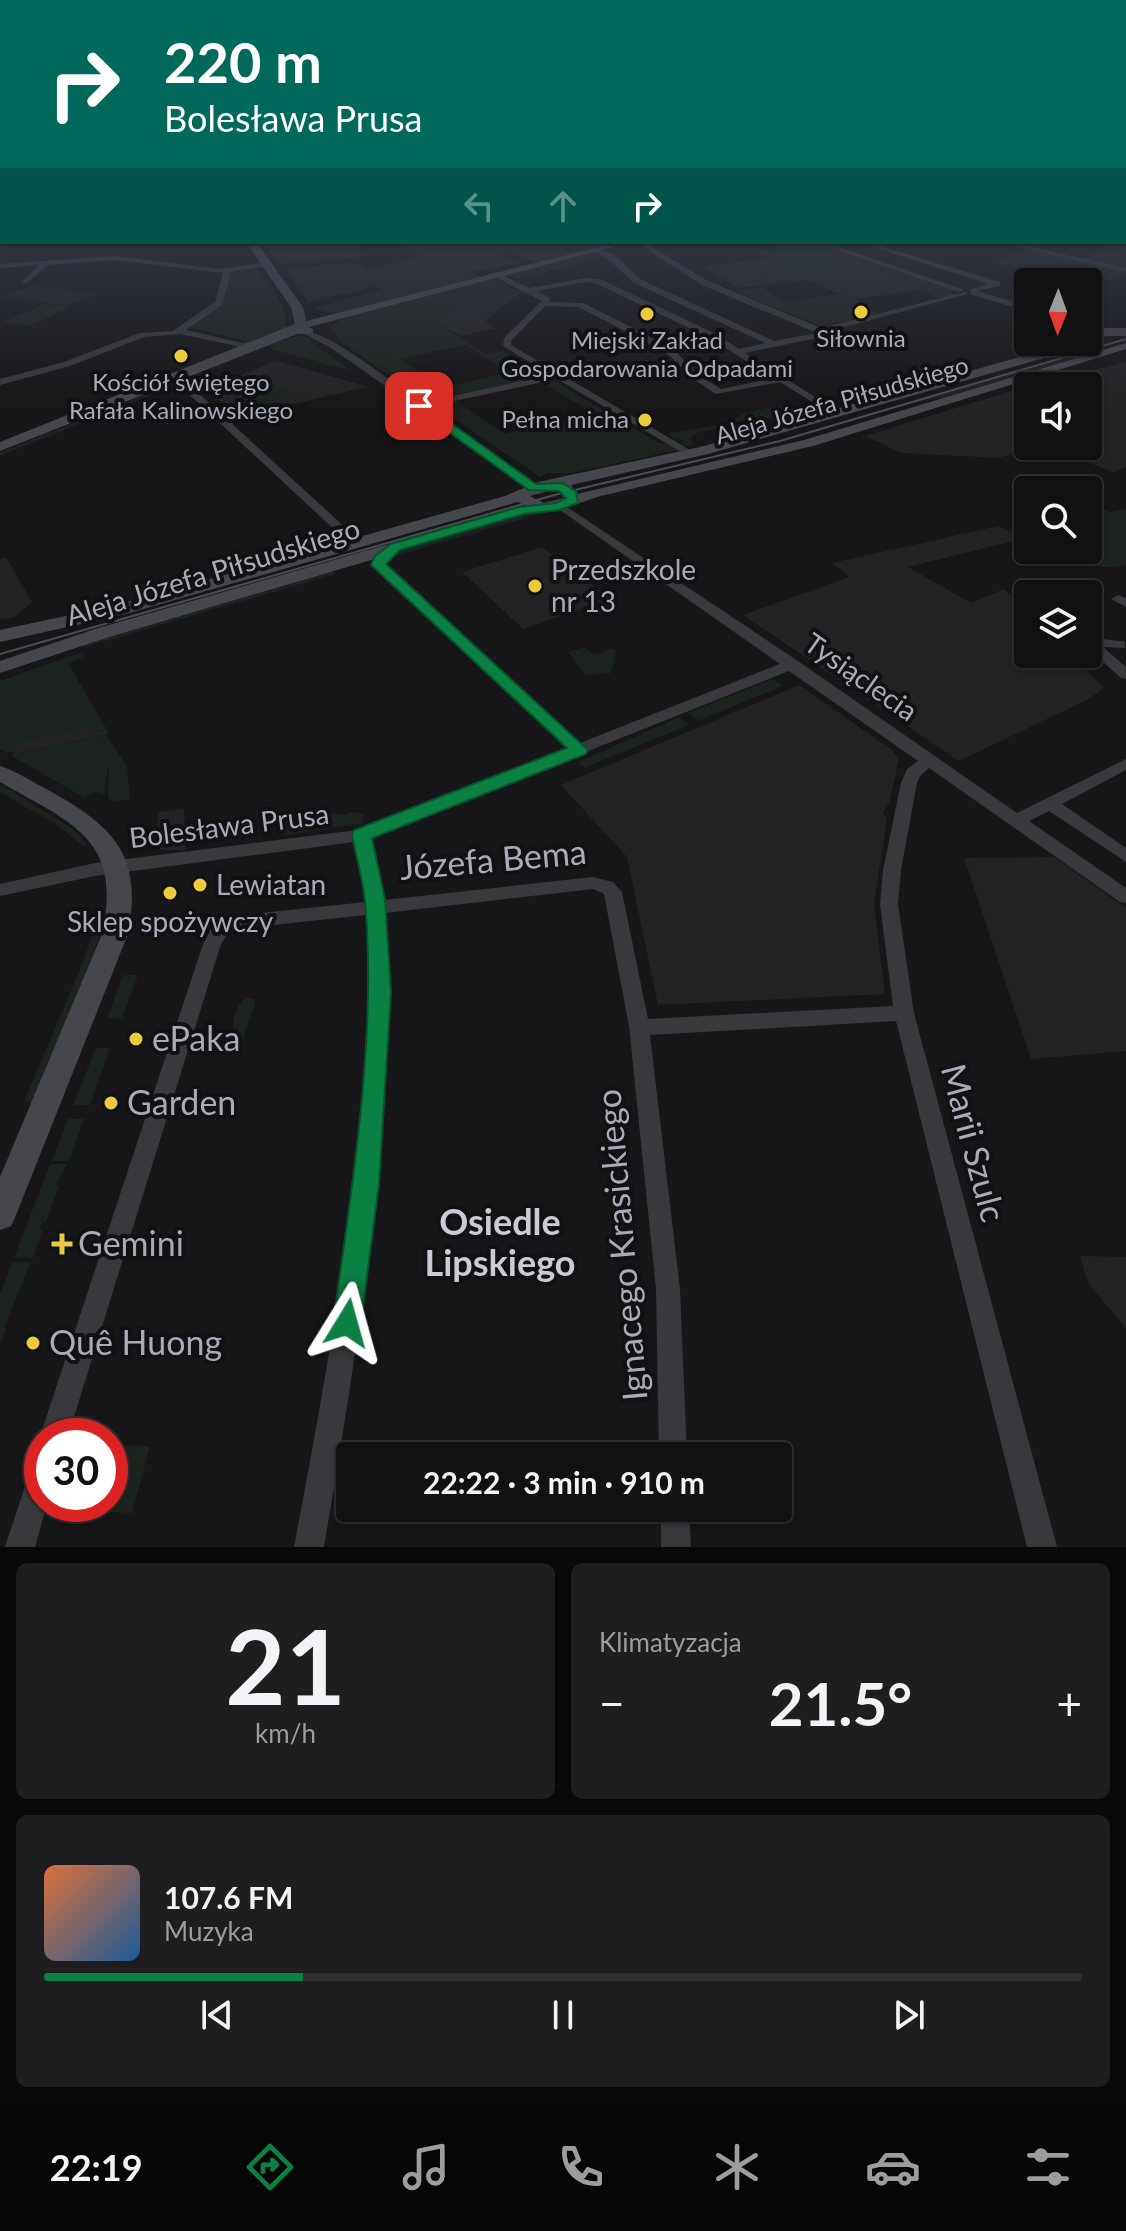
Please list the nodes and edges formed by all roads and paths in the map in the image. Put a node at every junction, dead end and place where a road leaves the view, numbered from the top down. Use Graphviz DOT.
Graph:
graph roads {
  1 [pos="44,265"];
  2 [pos="177,265"];
  3 [pos="260,265"];
  4 [pos="268,265"];
  5 [pos="533,265"];
  6 [pos="620,265"];
  7 [pos="676,265"];
  8 [pos="887,265"];
  9 [pos="936,265"];
  10 [pos="227,271"];
  11 [pos="496,274"];
  12 [pos="26,282"];
  13 [pos="529,290"];
  14 [pos="968,292"];
  15 [pos="696,300"];
  16 [pos="682,302"];
  17 [pos="546,304"];
  18 [pos="1014,305"];
  19 [pos="297,307"];
  20 [pos="334,317"];
  21 [pos="308,329"];
  22 [pos="180,331"];
  23 [pos="820,331"];
  24 [pos="1102,337"];
  25 [pos="1124,338"];
  26 [pos="775,345"];
  27 [pos="255,347"];
  28 [pos="736,352"];
  29 [pos="1024,356"];
  30 [pos="558,376"];
  31 [pos="173,379"];
  32 [pos="783,379"];
  33 [pos="0,382"];
  34 [pos="419,406"];
  35 [pos="833,412"];
  36 [pos="0,447"];
  37 [pos="692,454"];
  38 [pos="552,485"];
  39 [pos="527,491"];
  40 [pos="567,503"];
  41 [pos="536,507"];
  42 [pos="341,546"];
  43 [pos="396,547"];
  44 [pos="0,636"];
  45 [pos="1123,645"];
  46 [pos="1102,648"];
  47 [pos="1102,654"];
  48 [pos="793,664"];
  49 [pos="0,667"];
  50 [pos="1126,675"];
  51 [pos="579,750"];
  52 [pos="930,760"];
  53 [pos="1126,764"];
  54 [pos="0,773"];
  55 [pos="1050,804"];
  56 [pos="1016,821"];
  57 [pos="361,835"];
  58 [pos="1126,856"];
  59 [pos="118,866"];
  60 [pos="0,890"];
  61 [pos="1126,897"];
  62 [pos="375,908"];
  63 [pos="904,1013"];
  64 [pos="639,1028"];
  65 [pos="0,1215"];
  66 [pos="60,1418"];
  67 [pos="673,1442"];
  68 [pos="28,1522"];
  69 [pos="675,1522"];
  70 [pos="20,1547"];
  71 [pos="309,1547"];
  72 [pos="676,1547"];
  73 [pos="1042,1547"];
  1 -- 12 [label="street"];
  2 -- 10 [label="street"];
  3 -- 10 [label="street"];
  4 -- 19 [label="street"];
  5 -- 11 [label="street"];
  6 -- 16 [label="street"];
  7 -- 23 [label="street"];
  8 -- 14 [label="street"];
  9 -- 14 [label="street"];
  10 -- 22 [label="street"];
  11 -- 13 [label="street"];
  11 -- 20 [label="street"];
  13 -- 17 [label="street"];
  13 -- 28 [label="street"];
  14 -- 18 [label="street"];
  14 -- 23 [label="street"];
  15 -- 16 [label="street"];
  16 -- 26 [label="street"];
  17 -- 30 [label="street"];
  17 -- 32 [label="street"];
  19 -- 20 [label="street"];
  19 -- 21 [label="street"];
  20 -- 21 [label="street"];
  21 -- 27 [label="street"];
  21 -- 34 [label="street"];
  22 -- 27 [label="street"];
  22 -- 33 [label="street"];
  23 -- 26 [label="street"];
  24 -- 25 [label="street"];
  25 -- 40 [label="street, Aleja Józefa Piłsudskiego"];
  26 -- 28 [label="street"];
  27 -- 31 [label="street"];
  28 -- 32 [label="street"];
  29 -- 35 [label="street, Aleja Józefa Piłsudskiego"];
  30 -- 34 [label="street"];
  30 -- 37 [label="street"];
  31 -- 36 [label="street"];
  31 -- 42 [label="street"];
  32 -- 35 [label="street"];
  34 -- 39 [label="street"];
  35 -- 37 [label="street, Aleja Józefa Piłsudskiego"];
  37 -- 38 [label="street, Aleja Józefa Piłsudskiego"];
  38 -- 39 [label="street, Aleja Józefa Piłsudskiego"];
  38 -- 40 [label="street"];
  39 -- 41 [label="street"];
  39 -- 42 [label="street, Aleja Józefa Piłsudskiego"];
  40 -- 41 [label="street, Aleja Józefa Piłsudskiego"];
  40 -- 48 [label="street, Tysiąclecia"];
  41 -- 43 [label="street, Aleja Józefa Piłsudskiego"];
  42 -- 44 [label="street, Aleja Józefa Piłsudskiego"];
  43 -- 49 [label="street, Aleja Józefa Piłsudskiego"];
  43 -- 51 [label="street"];
  45 -- 46 [label="street"];
  47 -- 50 [label="street"];
  48 -- 51 [label="street, Bolesława Prusa"];
  48 -- 52 [label="street, Tysiąclecia"];
  51 -- 57 [label="street, Bolesława Prusa"];
  52 -- 56 [label="street, Tysiąclecia"];
  52 -- 63 [label="street, Marii Szulc"];
  53 -- 55 [label="street"];
  54 -- 59 [label="street"];
  55 -- 56 [label="street"];
  55 -- 58 [label="street"];
  56 -- 61 [label="street, Tysiąclecia"];
  57 -- 59 [label="street, Bolesława Prusa"];
  57 -- 62 [label="street"];
  59 -- 60 [label="street, Bolesława Prusa"];
  59 -- 65 [label="street"];
  62 -- 64 [label="street, Józefa Bema"];
  62 -- 66 [label="street, Józefa Bema"];
  62 -- 71 [label="street"];
  63 -- 64 [label="street"];
  63 -- 73 [label="street, Marii Szulc"];
  64 -- 67 [label="street, Ignacego Krasickiego"];
  68 -- 70 [label="street"];
  69 -- 72 [label="street"];
}
